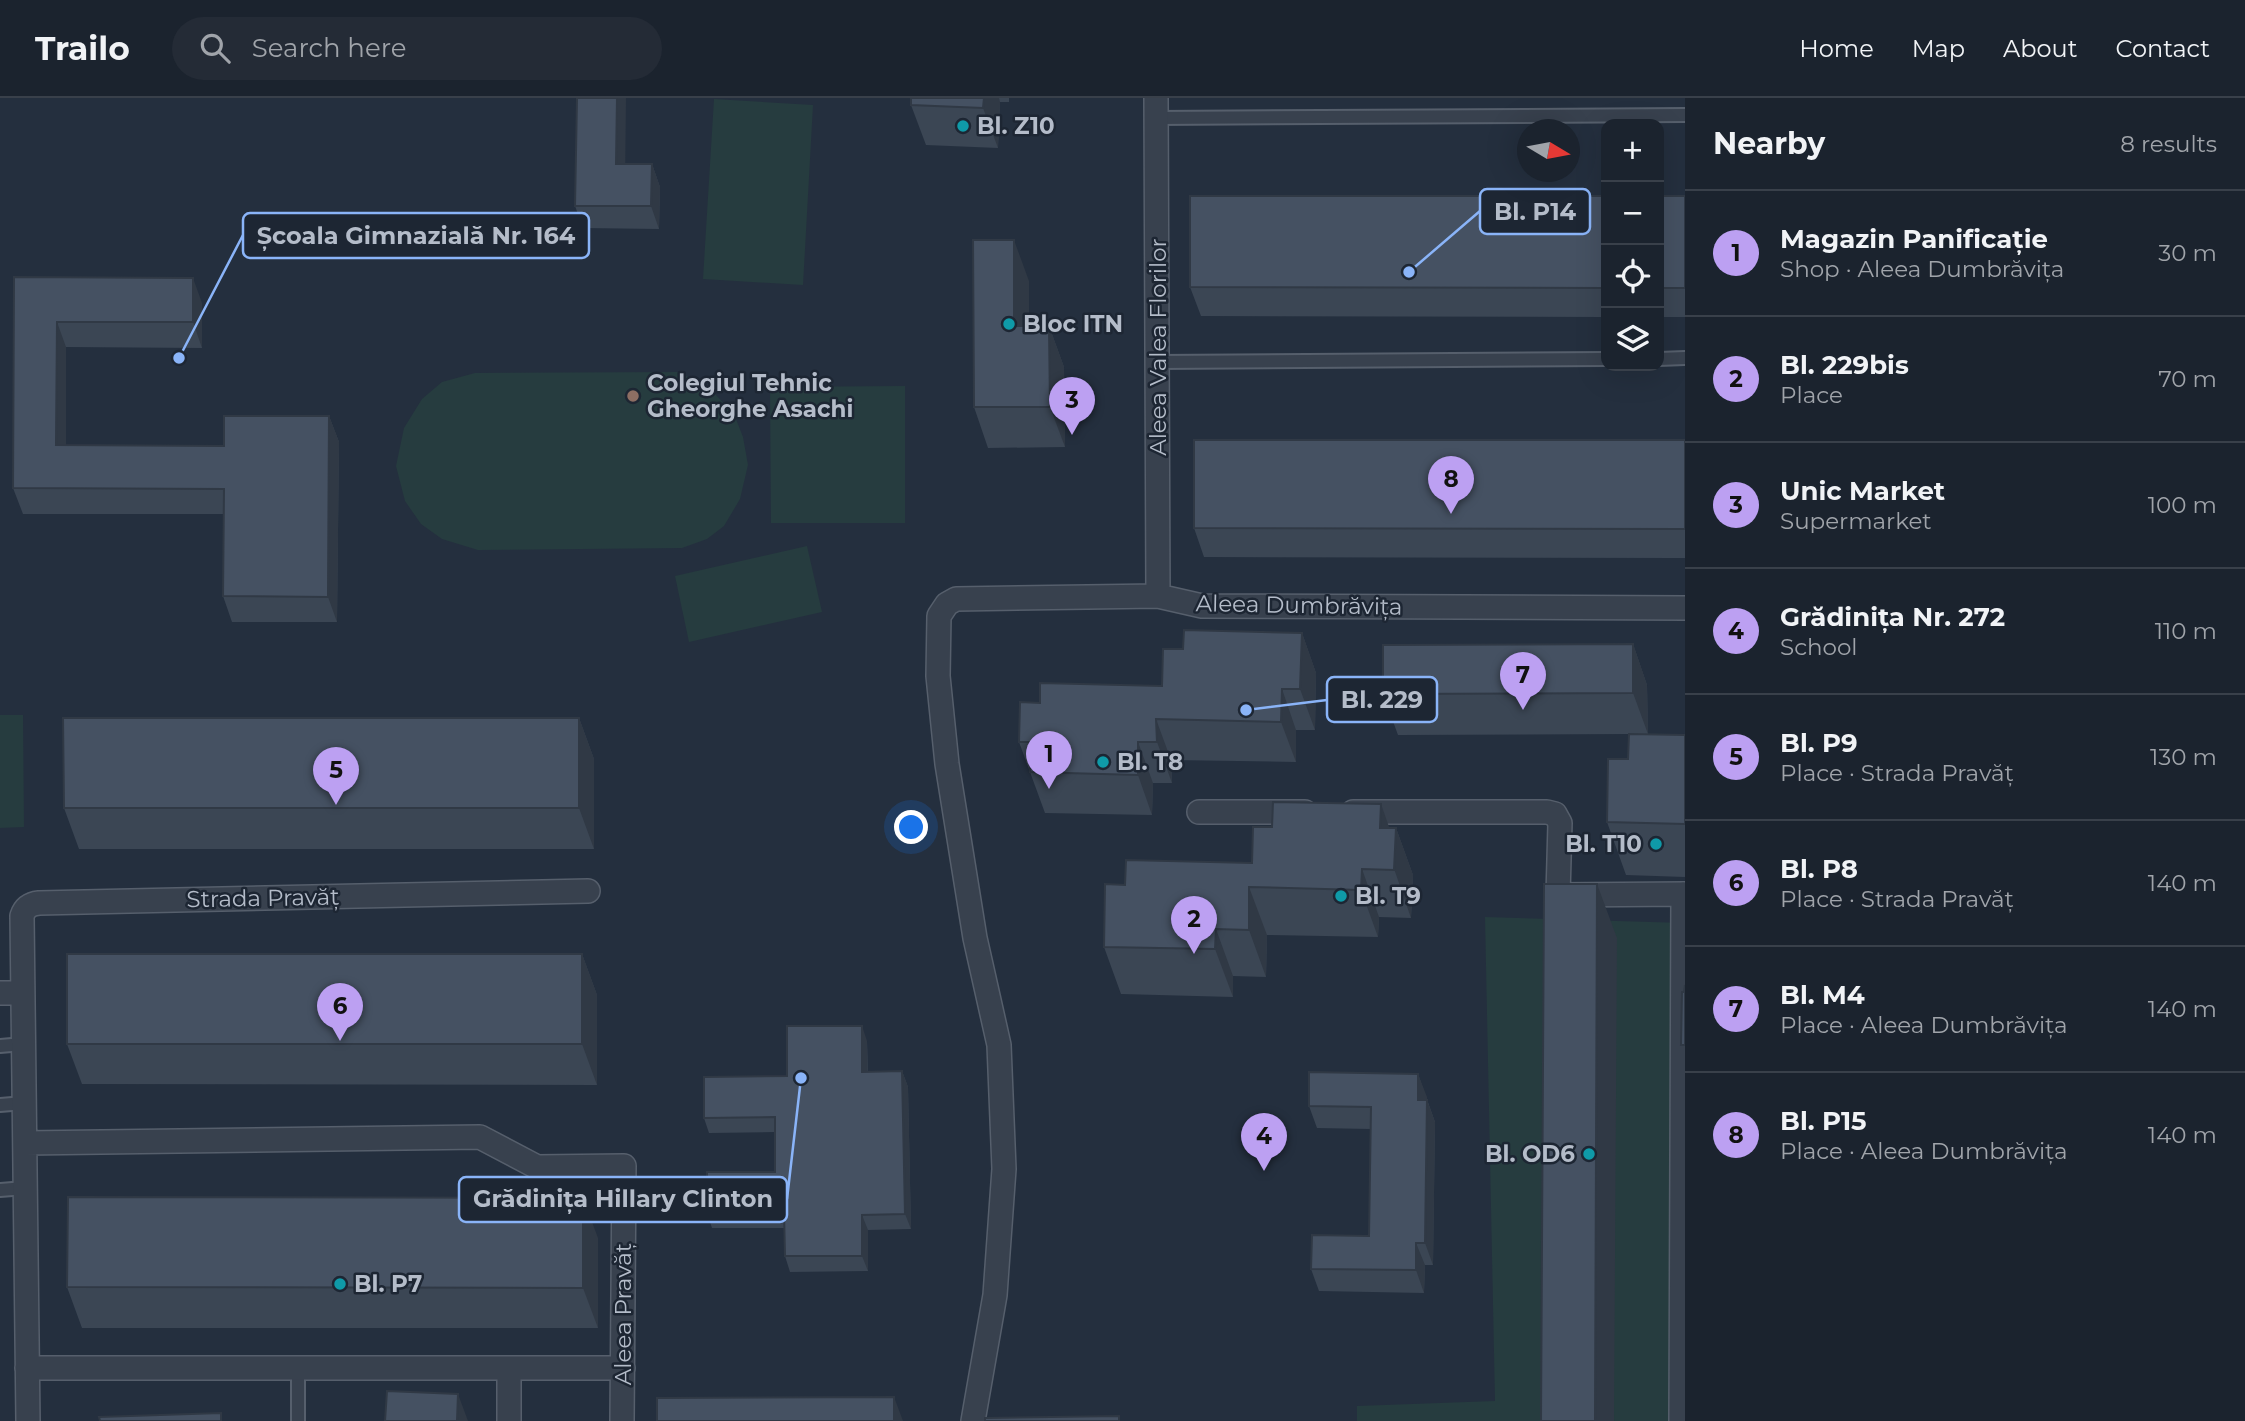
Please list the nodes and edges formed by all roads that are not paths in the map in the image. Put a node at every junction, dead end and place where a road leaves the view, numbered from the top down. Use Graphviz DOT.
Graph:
graph roads {
  1 [pos="1156,108"];
  2 [pos="1685,115"];
  3 [pos="1685,358"];
  4 [pos="1601,359"];
  5 [pos="1664,359"];
  6 [pos="1158,362"];
  7 [pos="1158,596"];
  8 [pos="1685,608"];
  9 [pos="1199,812"];
  10 [pos="588,891"];
  11 [pos="1684,894"];
  12 [pos="11,993"];
  13 [pos="23,1044"];
  14 [pos="0,1046"];
  15 [pos="24,1103"];
  16 [pos="0,1105"];
  17 [pos="25,1143"];
  18 [pos="25,1188"];
  19 [pos="0,1190"];
  20 [pos="27,1368"];
  21 [pos="298,1368"];
  22 [pos="509,1368"];
  23 [pos="623,1368"];
  24 [pos="28,1421"];
  25 [pos="298,1421"];
  26 [pos="509,1421"];
  27 [pos="622,1421"];
  28 [pos="973,1421"];
  29 [pos="1681,1421"];
  1 -- 2 [label="lane"];
  1 -- 6 [label="street, Aleea Valea Florilor"];
  3 -- 5 [label="lane"];
  4 -- 6 [label="lane"];
  6 -- 7 [label="street, Aleea Valea Florilor"];
  7 -- 8 [label="street, Aleea Dumbrăvița"];
  7 -- 28 [label="street, Aleea Dumbrăvița"];
  9 -- 11 [label="street"];
  10 -- 12 [label="street, Strada Pravăț"];
  11 -- 29 [label="street"];
  12 -- 13 [label="street, Strada Pravăț"];
  13 -- 14 [label="lane"];
  13 -- 15 [label="street, Strada Pravăț"];
  15 -- 16 [label="lane"];
  15 -- 17 [label="street, Strada Pravăț"];
  17 -- 18 [label="street, Strada Pravăț"];
  17 -- 23 [label="street, Aleea Pravăț"];
  18 -- 19 [label="lane"];
  18 -- 20 [label="street, Strada Pravăț"];
  20 -- 21 [label="street"];
  20 -- 24 [label="street, Strada Pravăț"];
  21 -- 22 [label="street"];
  21 -- 25 [label="lane"];
  22 -- 23 [label="street"];
  22 -- 26 [label="street"];
  23 -- 27 [label="street, Aleea Pravăț"];
}
